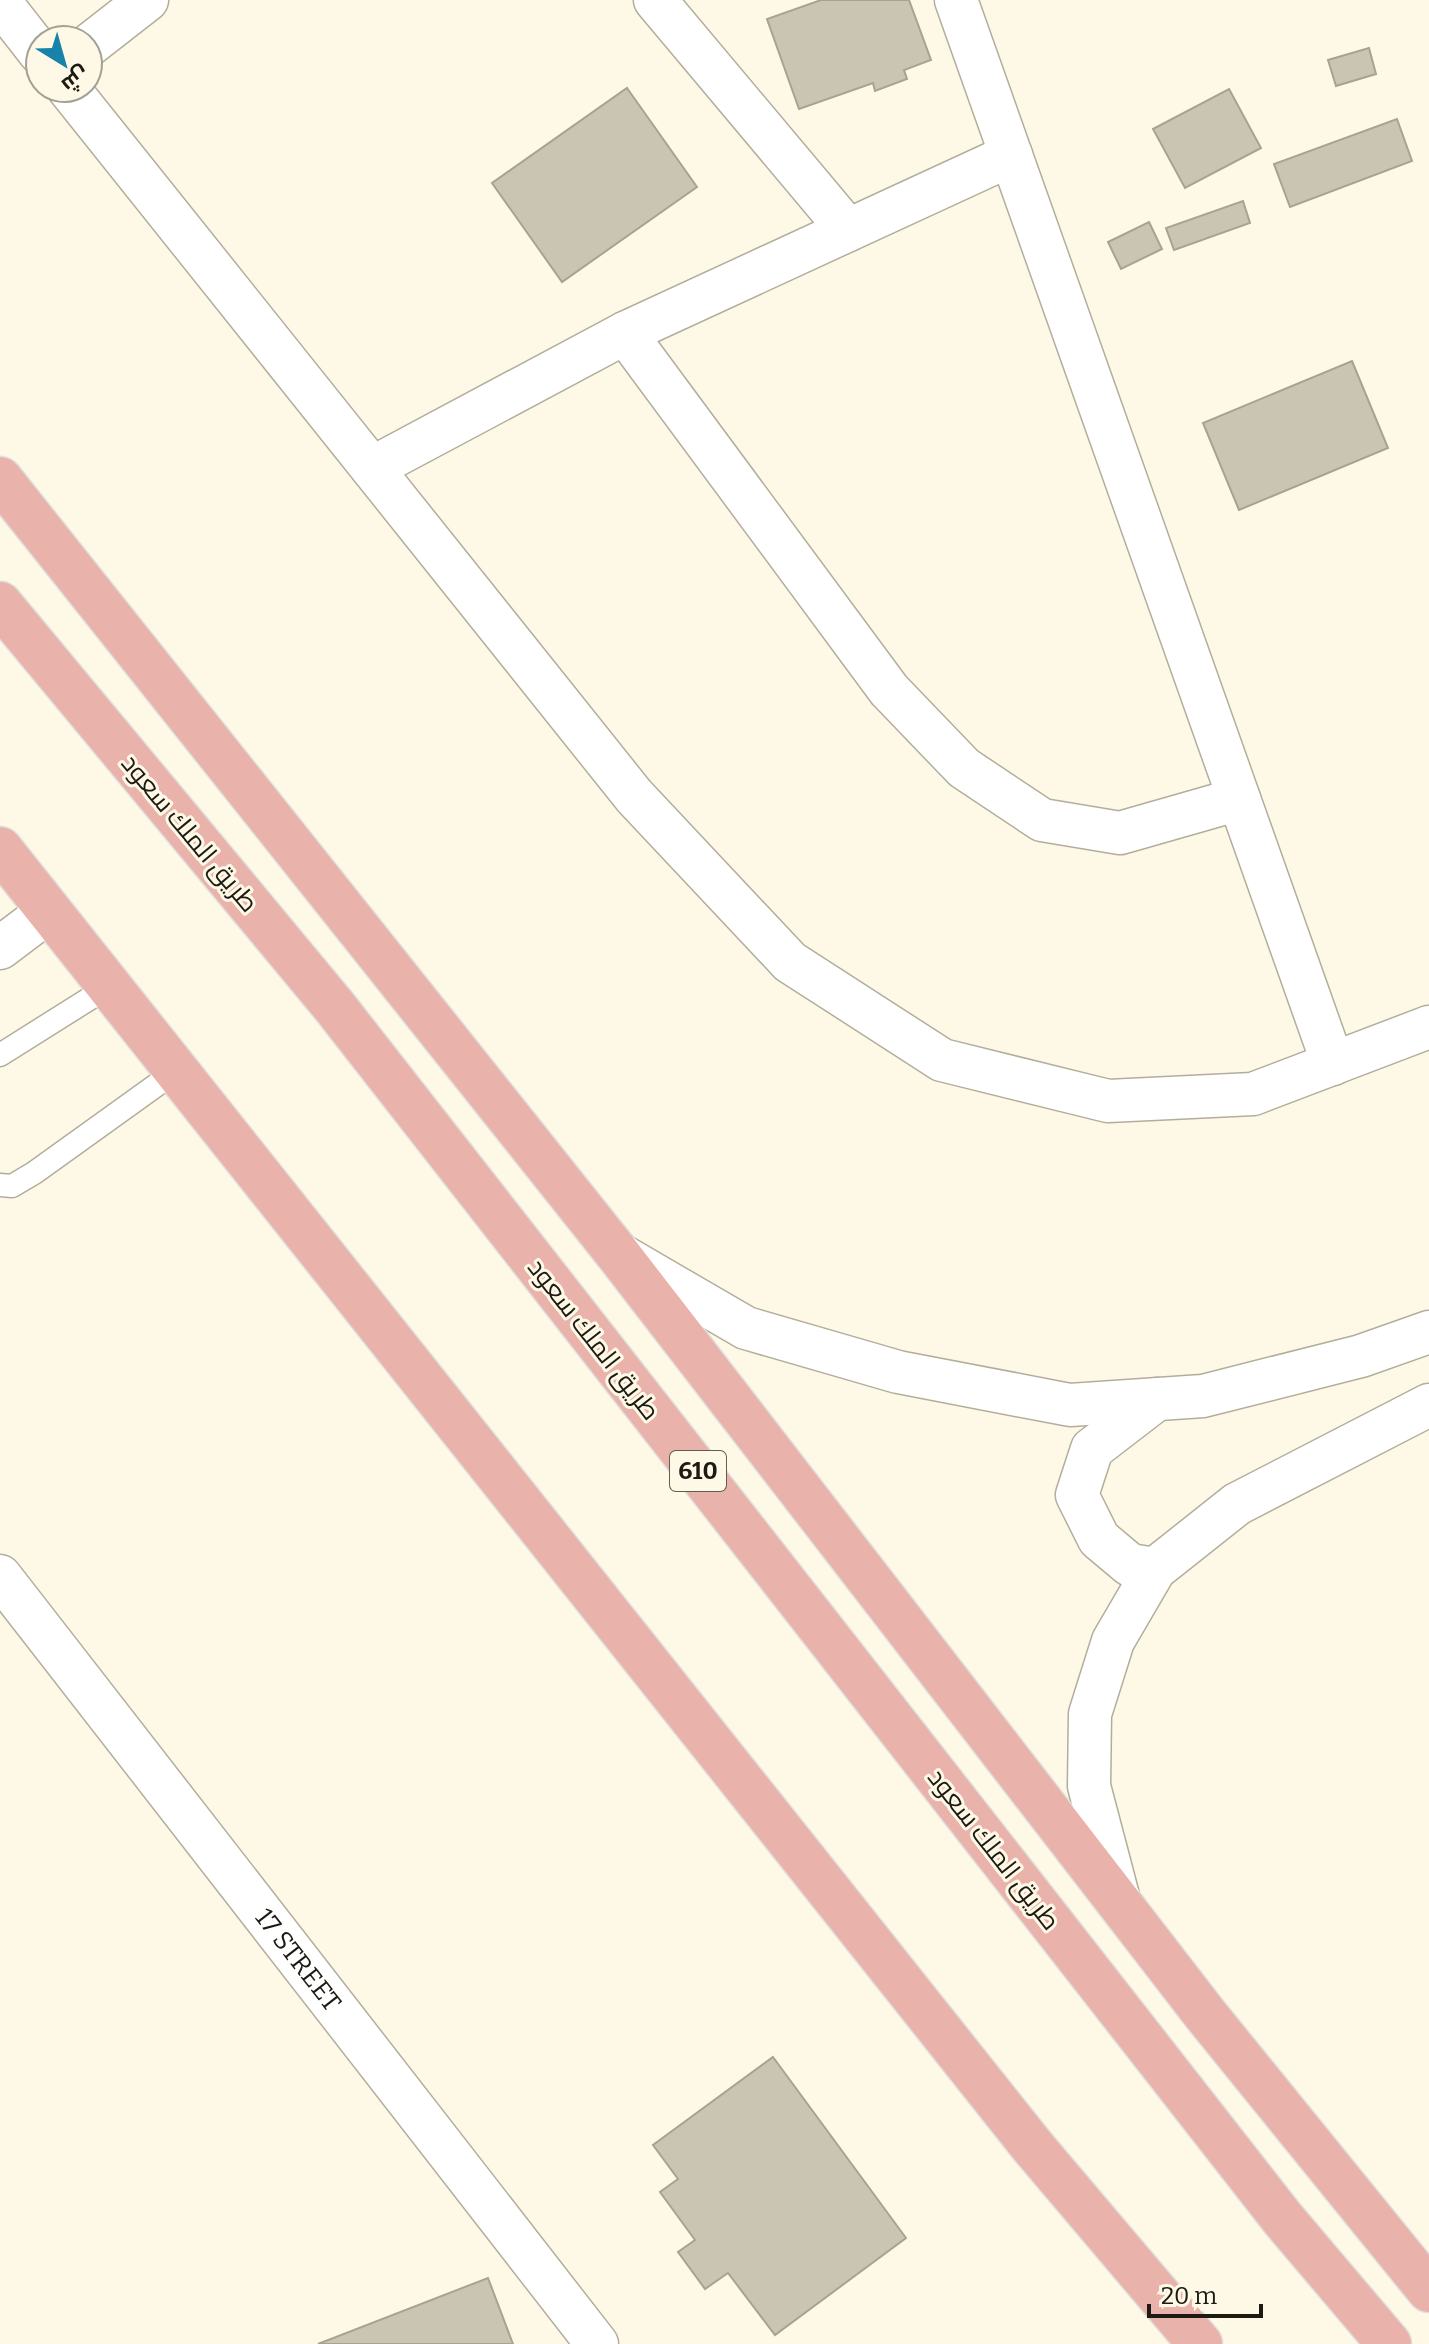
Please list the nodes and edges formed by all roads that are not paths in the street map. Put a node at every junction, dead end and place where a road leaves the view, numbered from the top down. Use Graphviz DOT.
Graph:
graph roads {
  1 [pos="147,0"];
  2 [pos="655,0"];
  3 [pos="956,0"];
  4 [pos="0,2"];
  5 [pos="24,33"];
  6 [pos="104,34"];
  7 [pos="81,104"];
  8 [pos="1011,155"];
  9 [pos="848,230"];
  10 [pos="625,333"];
  11 [pos="372,468"];
  12 [pos="0,479"];
  13 [pos="0,604"];
  14 [pos="1239,799"];
  15 [pos="0,849"];
  16 [pos="49,911"];
  17 [pos="0,948"];
  18 [pos="108,987"];
  19 [pos="1429,1027"];
  20 [pos="0,1055"];
  21 [pos="1333,1064"];
  22 [pos="176,1071"];
  23 [pos="0,1185"];
  24 [pos="617,1253"];
  25 [pos="1429,1332"];
  26 [pos="1157,1399"];
  27 [pos="1429,1405"];
  28 [pos="1155,1569"];
  29 [pos="0,1576"];
  30 [pos="1119,1900"];
  31 [pos="1429,2290"];
  32 [pos="597,2344"];
  33 [pos="1200,2344"];
  34 [pos="1389,2344"];
  1 -- 6 [label="street"];
  2 -- 9 [label="street"];
  3 -- 8 [label="street"];
  4 -- 5 [label="street"];
  7 -- 11 [label="street"];
  8 -- 9 [label="street"];
  8 -- 14 [label="street"];
  9 -- 10 [label="street"];
  10 -- 11 [label="street"];
  10 -- 14 [label="street"];
  11 -- 21 [label="street"];
  12 -- 24 [label="main road"];
  13 -- 34 [label="main road, طريق الملك سعود / 610"];
  14 -- 21 [label="street"];
  15 -- 16 [label="main road"];
  16 -- 17 [label="street"];
  16 -- 18 [label="main road"];
  18 -- 20 [label="lane"];
  18 -- 22 [label="main road"];
  19 -- 21 [label="street"];
  22 -- 23 [label="lane"];
  22 -- 33 [label="main road"];
  24 -- 26 [label="street"];
  24 -- 30 [label="main road"];
  25 -- 26 [label="street"];
  26 -- 28 [label="street"];
  27 -- 28 [label="street"];
  28 -- 30 [label="street"];
  29 -- 32 [label="street, 17 STREET"];
  30 -- 31 [label="main road"];
}
